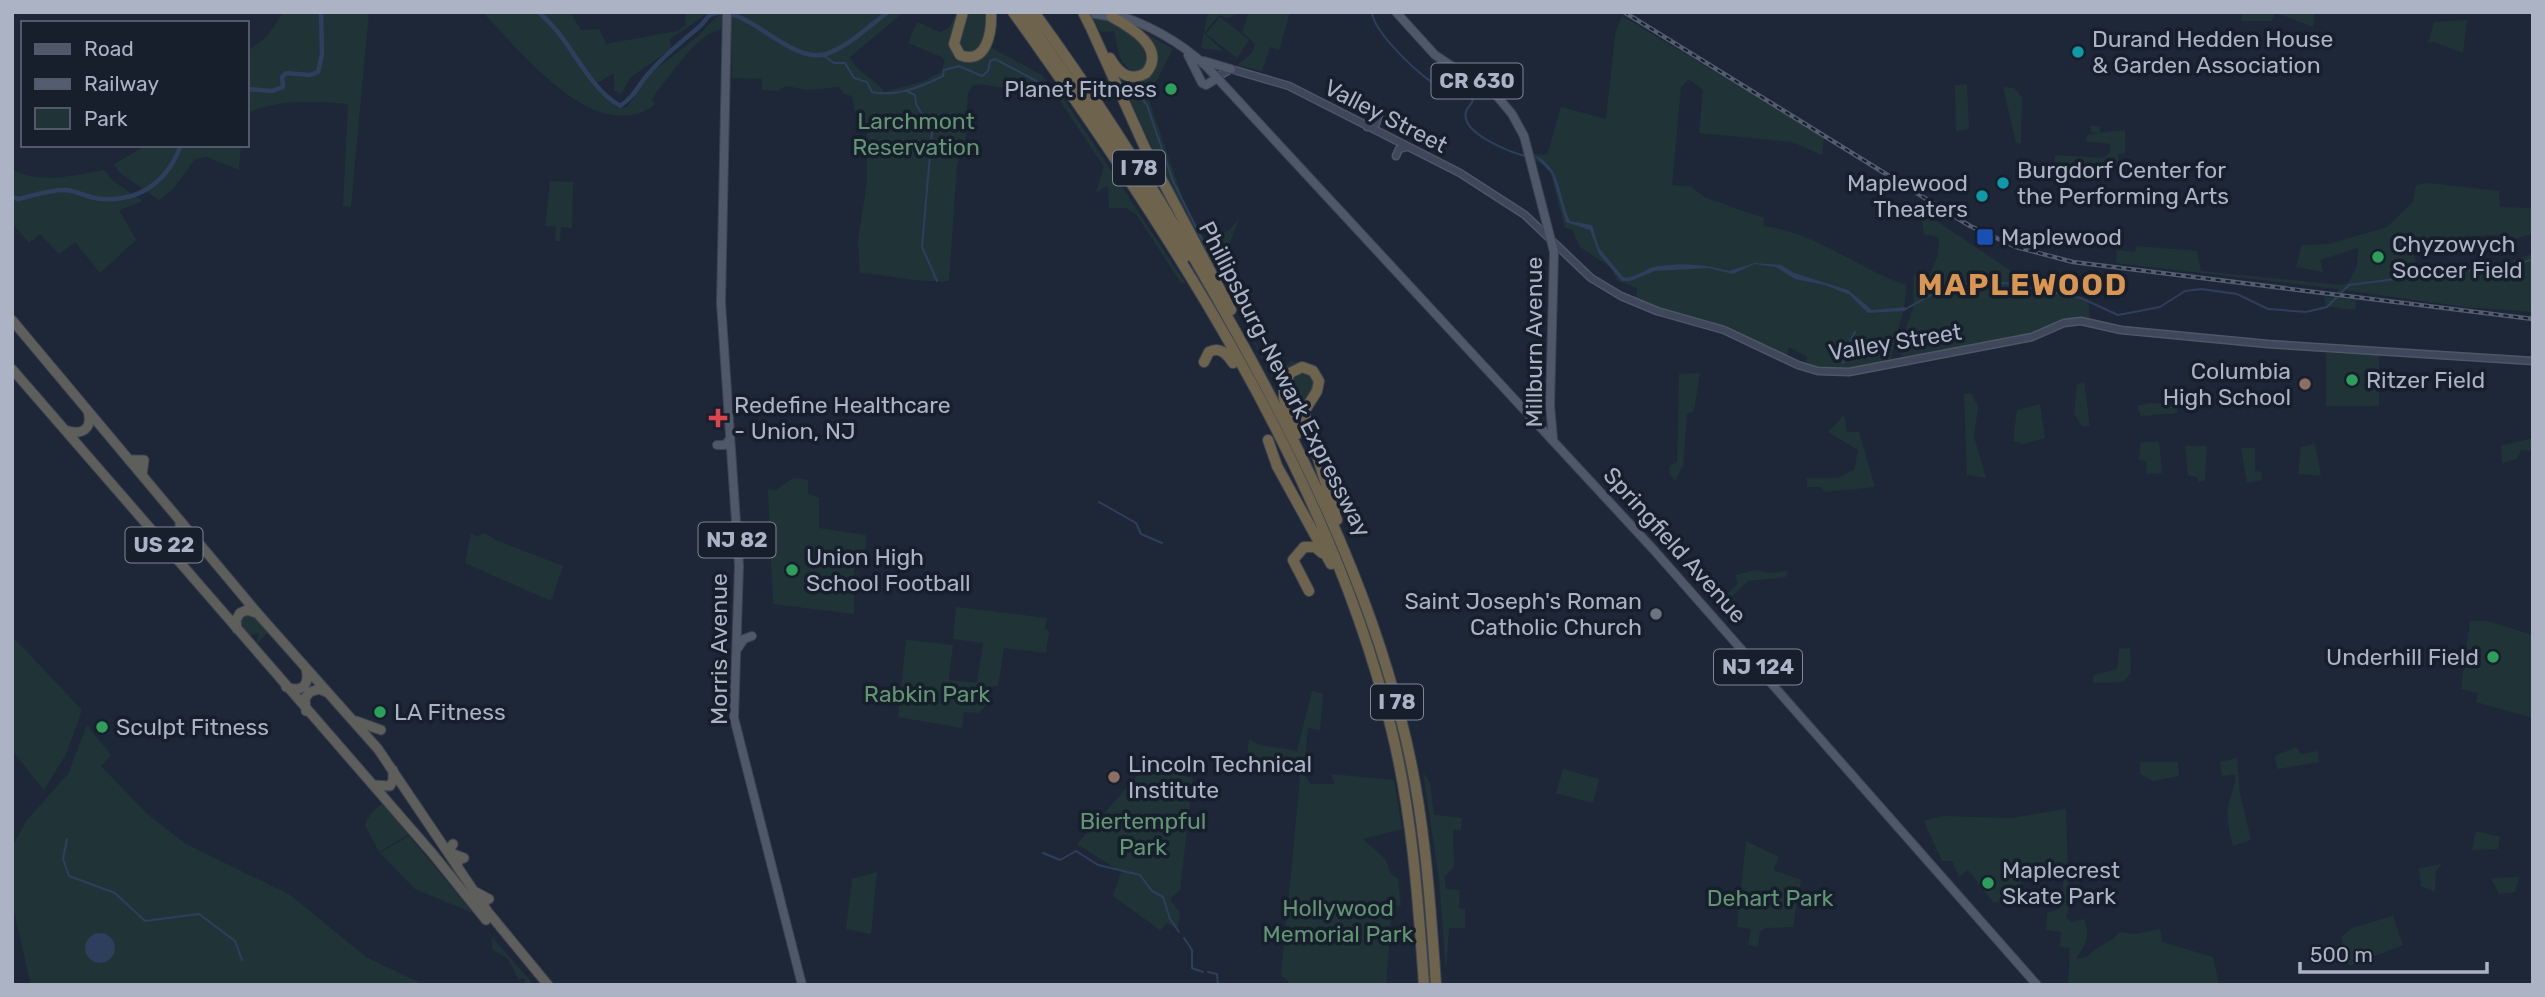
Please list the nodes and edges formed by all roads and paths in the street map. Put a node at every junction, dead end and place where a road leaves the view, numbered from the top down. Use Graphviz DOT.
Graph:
graph roads {
  1 [pos="963,12"];
  2 [pos="991,12"];
  3 [pos="1013,12"];
  4 [pos="1022,12"];
  5 [pos="1034,12"];
  6 [pos="1083,12"];
  7 [pos="1396,12"];
  8 [pos="1114,14"];
  9 [pos="727,15"];
  10 [pos="1090,26"];
  11 [pos="1042,40"];
  12 [pos="1198,58"];
  13 [pos="1231,68"];
  14 [pos="1215,79"];
  15 [pos="1380,111"];
  16 [pos="1367,127"];
  17 [pos="1408,146"];
  18 [pos="1396,156"];
  19 [pos="1158,173"];
  20 [pos="1147,210"];
  21 [pos="1547,223"];
  22 [pos="1540,230"];
  23 [pos="1552,241"];
  24 [pos="1565,255"];
  25 [pos="1554,259"];
  26 [pos="12,320"];
  27 [pos="1235,330"];
  28 [pos="2533,361"];
  29 [pos="1204,362"];
  30 [pos="12,369"];
  31 [pos="87,407"];
  32 [pos="64,429"];
  33 [pos="1297,435"];
  34 [pos="1553,439"];
  35 [pos="729,440"];
  36 [pos="1274,440"];
  37 [pos="717,445"];
  38 [pos="1338,521"];
  39 [pos="180,522"];
  40 [pos="160,540"];
  41 [pos="202,549"];
  42 [pos="1293,560"];
  43 [pos="1329,560"];
  44 [pos="182,565"];
  45 [pos="1287,572"];
  46 [pos="1309,591"];
  47 [pos="258,614"];
  48 [pos="238,632"];
  49 [pos="1363,633"];
  50 [pos="752,636"];
  51 [pos="737,651"];
  52 [pos="306,668"];
  53 [pos="285,686"];
  54 [pos="330,693"];
  55 [pos="306,711"];
  56 [pos="392,766"];
  57 [pos="371,785"];
  58 [pos="430,823"];
  59 [pos="417,836"];
  60 [pos="448,847"];
  61 [pos="432,853"];
  62 [pos="540,983"];
  63 [pos="548,985"];
  64 [pos="802,985"];
  65 [pos="1424,985"];
  66 [pos="1430,985"];
  67 [pos="1436,985"];
  68 [pos="1442,985"];
  69 [pos="2037,985"];
  1 -- 2 [label="highway"];
  3 -- 20 [label="highway, Phillipsburg-Newark Expressway / I 78"];
  4 -- 11 [label="highway, Phillipsburg-Newark Expressway / I 78"];
  5 -- 27 [label="highway, Phillipsburg-Newark Expressway / I 78"];
  6 -- 8 [label="main road, Springfield Avenue / NJ 124"];
  6 -- 10 [label="highway, Phillipsburg-Newark Expressway / I 78, bridge"];
  7 -- 21 [label="main road, Millburn Avenue / CR 630"];
  8 -- 10 [label="highway"];
  8 -- 12 [label="main road, Springfield Avenue / NJ 124"];
  8 -- 14 [label="main road, Springfield Avenue / NJ 124"];
  9 -- 35 [label="main road, Morris Avenue / NJ 82"];
  10 -- 19 [label="highway, Phillipsburg-Newark Expressway / I 78"];
  11 -- 20 [label="highway"];
  11 -- 66 [label="highway, Phillipsburg-Newark Expressway / I 78"];
  12 -- 13 [label="main road"];
  12 -- 14 [label="main road, Springfield Avenue / NJ 124"];
  13 -- 14 [label="main road"];
  13 -- 16 [label="main road, Valley Street"];
  14 -- 34 [label="main road, Springfield Avenue / NJ 124"];
  15 -- 16 [label="main road"];
  16 -- 17 [label="main road, Valley Street"];
  17 -- 18 [label="main road"];
  17 -- 22 [label="main road, Valley Street"];
  19 -- 27 [label="highway"];
  19 -- 33 [label="highway, Phillipsburg-Newark Expressway / I 78"];
  20 -- 36 [label="highway, Phillipsburg-Newark Expressway / I 78"];
  21 -- 22 [label="main road"];
  21 -- 23 [label="main road, Millburn Avenue / CR 630"];
  22 -- 23 [label="main road, Valley Street"];
  23 -- 24 [label="main road, Valley Street"];
  23 -- 25 [label="main road, Millburn Avenue / CR 630"];
  24 -- 25 [label="main road"];
  24 -- 28 [label="main road, Valley Street"];
  25 -- 34 [label="main road, Millburn Avenue / CR 630"];
  26 -- 31 [label="highway"];
  27 -- 67 [label="highway, Phillipsburg-Newark Expressway / I 78"];
  29 -- 36 [label="highway"];
  30 -- 32 [label="highway, US 22"];
  31 -- 32 [label="highway"];
  31 -- 39 [label="highway, US 22"];
  32 -- 40 [label="highway, US 22"];
  33 -- 38 [label="highway, Phillipsburg-Newark Expressway / I 78"];
  33 -- 38 [label="highway"];
  34 -- 69 [label="main road, Springfield Avenue / NJ 124"];
  35 -- 37 [label="main road"];
  35 -- 51 [label="main road, Morris Avenue / NJ 82"];
  36 -- 43 [label="highway"];
  36 -- 49 [label="highway, Phillipsburg-Newark Expressway / I 78"];
  38 -- 68 [label="highway, Phillipsburg-Newark Expressway / I 78"];
  39 -- 40 [label="highway"];
  39 -- 41 [label="highway, US 22"];
  40 -- 44 [label="highway, US 22"];
  41 -- 44 [label="highway"];
  41 -- 47 [label="highway, US 22"];
  42 -- 43 [label="highway"];
  42 -- 45 [label="highway"];
  42 -- 46 [label="highway"];
  43 -- 49 [label="highway"];
  44 -- 48 [label="highway, US 22"];
  47 -- 48 [label="highway"];
  47 -- 52 [label="highway, US 22"];
  48 -- 53 [label="highway, US 22"];
  49 -- 65 [label="highway, Phillipsburg-Newark Expressway / I 78"];
  50 -- 51 [label="main road"];
  51 -- 64 [label="main road, Morris Avenue / NJ 82"];
  52 -- 53 [label="highway"];
  52 -- 54 [label="highway, US 22"];
  53 -- 55 [label="highway, US 22"];
  54 -- 55 [label="highway"];
  54 -- 56 [label="highway, US 22"];
  55 -- 57 [label="highway, US 22"];
  56 -- 57 [label="highway"];
  56 -- 58 [label="highway"];
  57 -- 59 [label="highway, US 22"];
  58 -- 59 [label="highway"];
  58 -- 60 [label="highway"];
  59 -- 61 [label="highway, US 22"];
  60 -- 61 [label="highway"];
  60 -- 63 [label="highway"];
  61 -- 62 [label="highway, US 22"];
}
